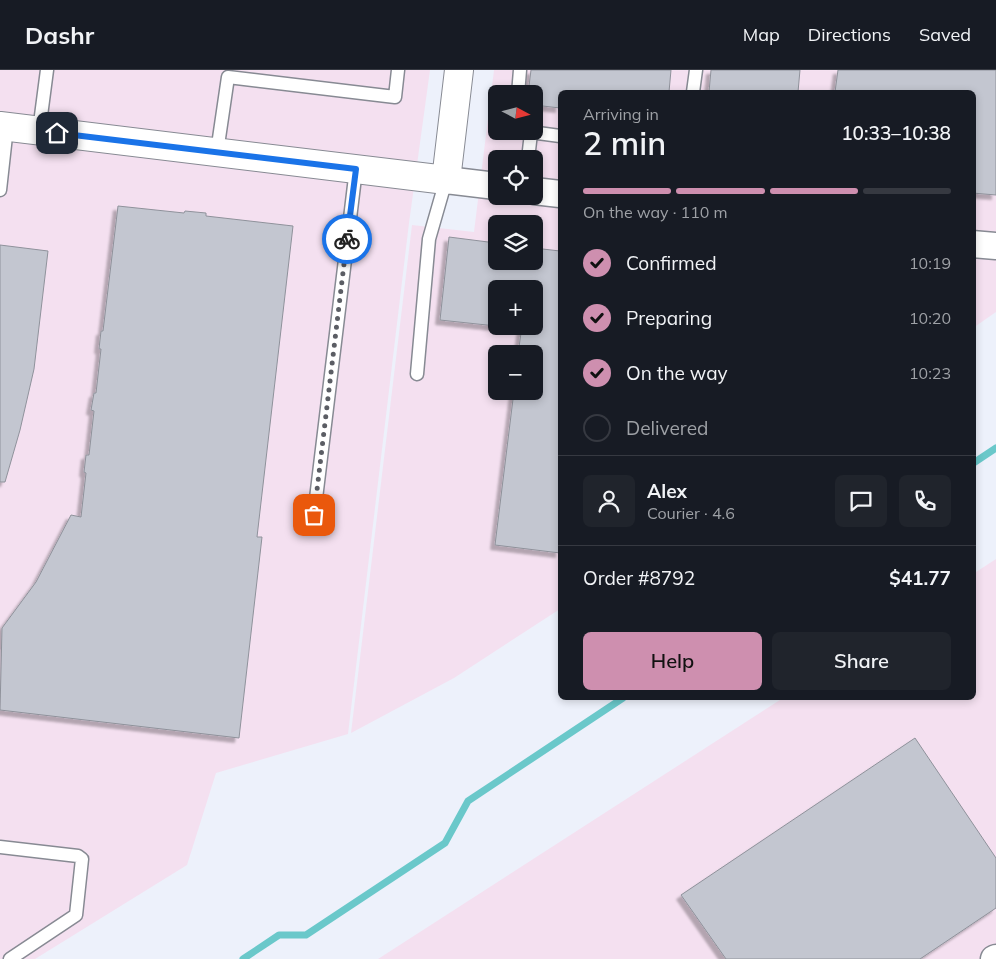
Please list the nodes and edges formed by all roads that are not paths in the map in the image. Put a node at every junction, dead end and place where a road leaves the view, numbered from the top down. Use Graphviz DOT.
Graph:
graph roads {
  1 [pos="47,70"];
  2 [pos="398,70"];
  3 [pos="459,70"];
  4 [pos="520,70"];
  5 [pos="696,70"];
  6 [pos="519,85"];
  7 [pos="693,90"];
  8 [pos="3,126"];
  9 [pos="39,131"];
  10 [pos="543,134"];
  11 [pos="558,136"];
  12 [pos="217,152"];
  13 [pos="356,169"];
  14 [pos="446,180"];
  15 [pos="488,185"];
  16 [pos="0,190"];
  17 [pos="543,191"];
  18 [pos="558,194"];
  19 [pos="976,244"];
  20 [pos="996,246"];
  21 [pos="417,374"];
  22 [pos="314,515"];
  23 [pos="0,846"];
  24 [pos="10,959"];
  1 -- 9 [label="lane"];
  2 -- 12 [label="lane"];
  3 -- 14 [label="street"];
  4 -- 6 [label="lane"];
  5 -- 7 [label="lane"];
  8 -- 9 [label="street"];
  8 -- 16 [label="lane"];
  9 -- 12 [label="street"];
  10 -- 11 [label="lane"];
  12 -- 13 [label="street"];
  13 -- 14 [label="street"];
  13 -- 22 [label="lane"];
  14 -- 15 [label="street"];
  14 -- 21 [label="lane"];
  17 -- 18 [label="street"];
  19 -- 20 [label="street"];
  23 -- 24 [label="lane"];
}
